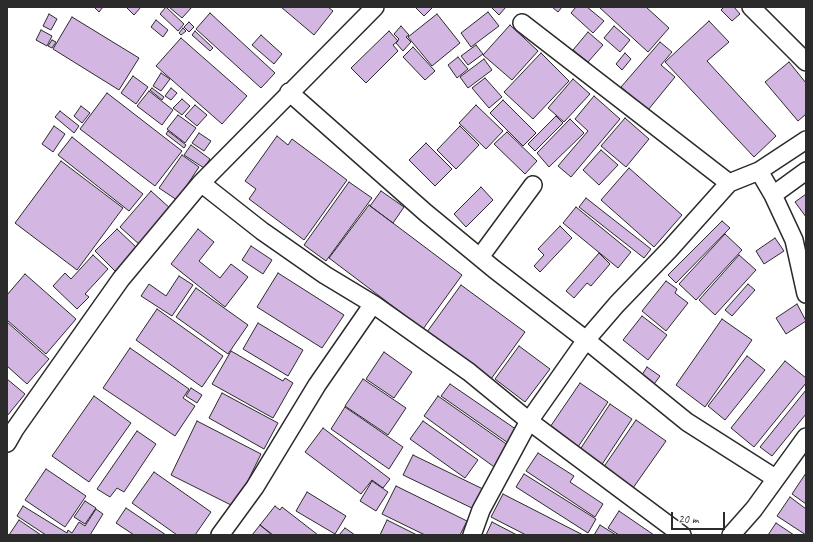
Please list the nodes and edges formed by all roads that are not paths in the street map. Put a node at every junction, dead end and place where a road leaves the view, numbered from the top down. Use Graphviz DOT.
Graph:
graph roads {
  1 [pos="375,7"];
  2 [pos="751,7"];
  3 [pos="522,23"];
  4 [pos="806,62"];
  5 [pos="290,92"];
  6 [pos="806,140"];
  7 [pos="806,171"];
  8 [pos="759,172"];
  9 [pos="201,183"];
  10 [pos="729,183"];
  11 [pos="533,185"];
  12 [pos="773,195"];
  13 [pos="480,257"];
  14 [pos="806,294"];
  15 [pos="373,304"];
  16 [pos="586,340"];
  17 [pos="529,421"];
  18 [pos="806,437"];
  19 [pos="7,443"];
  20 [pos="775,478"];
  21 [pos="220,535"];
  22 [pos="472,535"];
  23 [pos="682,535"];
  24 [pos="731,535"];
  1 -- 5 [label="street"];
  2 -- 4 [label="street"];
  3 -- 10 [label="street"];
  5 -- 9 [label="street"];
  5 -- 13 [label="street"];
  6 -- 8 [label="street"];
  7 -- 12 [label="street"];
  8 -- 10 [label="street"];
  8 -- 12 [label="street"];
  9 -- 15 [label="street"];
  9 -- 19 [label="street"];
  10 -- 16 [label="street"];
  11 -- 13 [label="street"];
  12 -- 14 [label="street"];
  13 -- 16 [label="street"];
  15 -- 17 [label="street"];
  15 -- 21 [label="street"];
  16 -- 17 [label="street"];
  16 -- 20 [label="street"];
  17 -- 22 [label="street"];
  17 -- 23 [label="street"];
  18 -- 20 [label="street"];
  20 -- 24 [label="street"];
}
